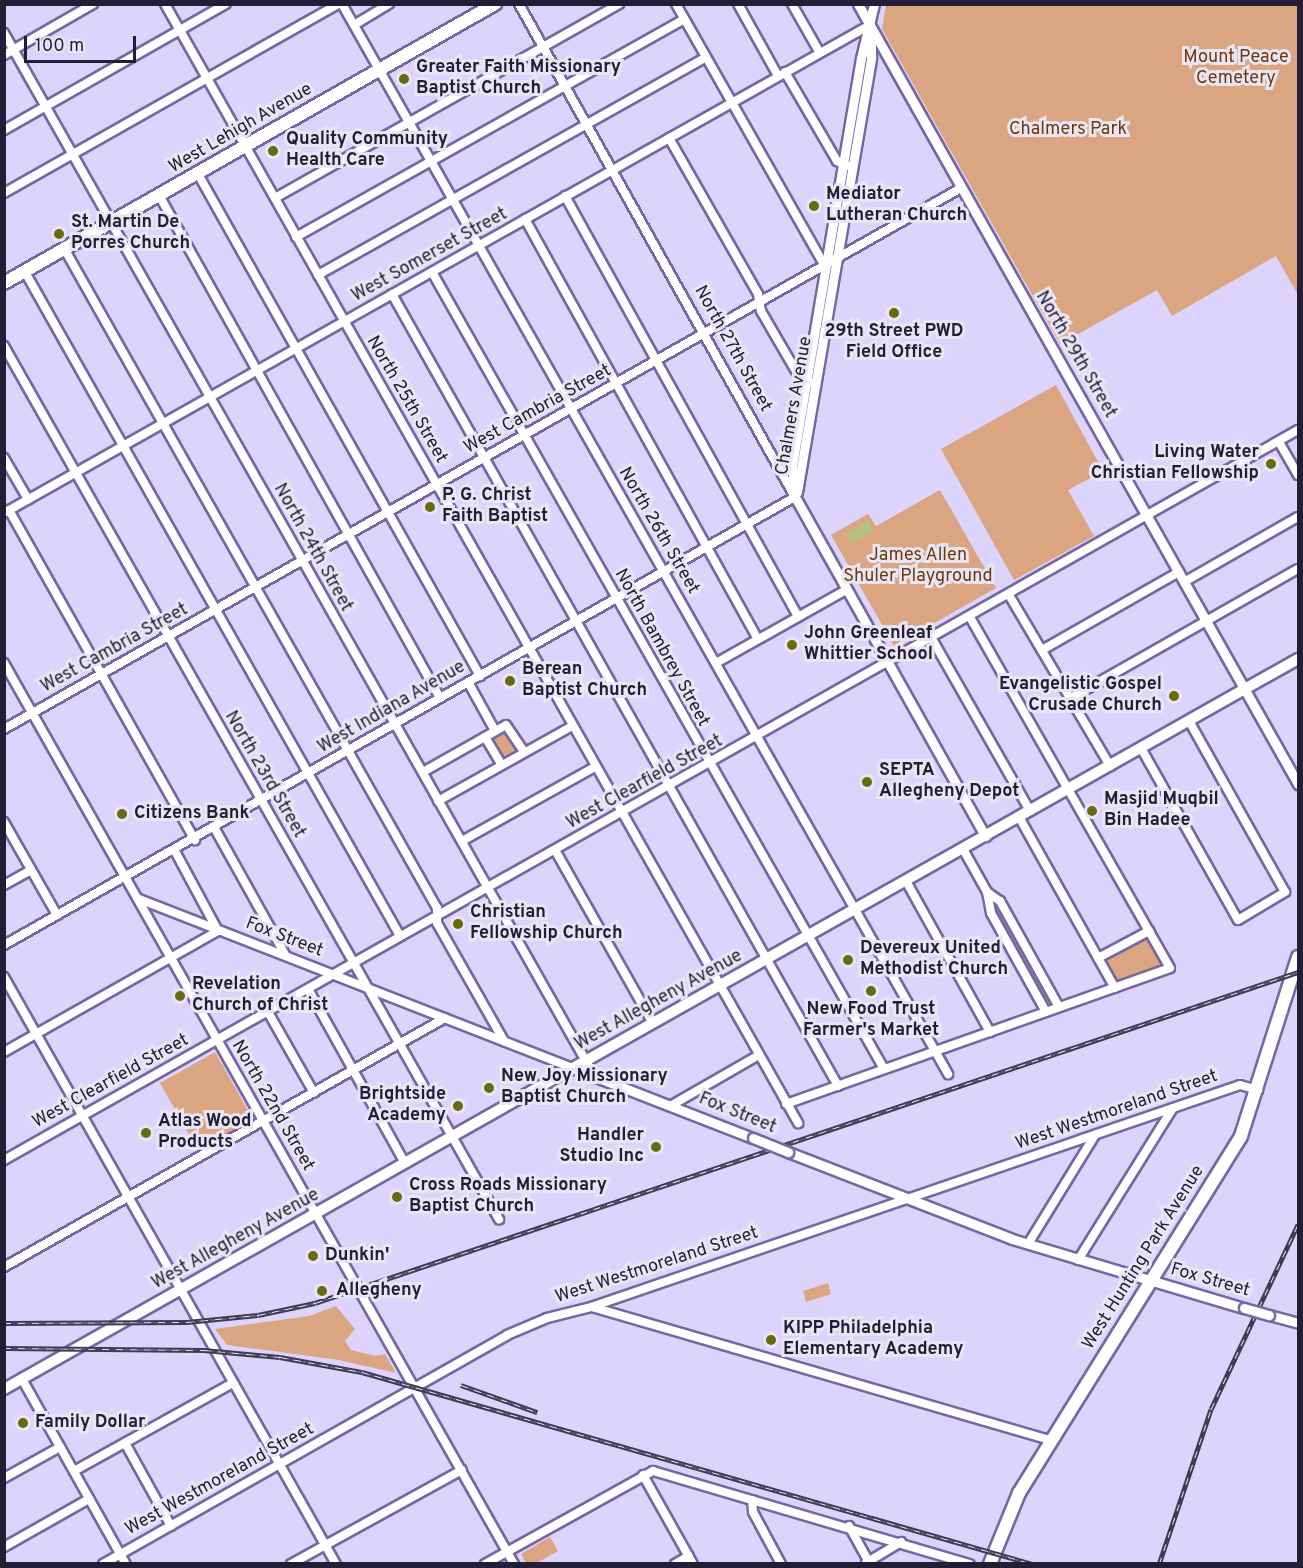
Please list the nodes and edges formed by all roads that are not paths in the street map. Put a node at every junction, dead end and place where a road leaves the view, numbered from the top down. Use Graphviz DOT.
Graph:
graph roads {
  1 [pos="93,4"];
  2 [pos="165,4"];
  3 [pos="226,4"];
  4 [pos="340,4"];
  5 [pos="389,4"];
  6 [pos="495,4"];
  7 [pos="519,4"];
  8 [pos="619,4"];
  9 [pos="676,4"];
  10 [pos="738,4"];
  11 [pos="792,4"];
  12 [pos="858,4"];
  13 [pos="874,4"];
  14 [pos="684,19"];
  15 [pos="354,25"];
  16 [pos="870,25"];
  17 [pos="180,31"];
  18 [pos="4,33"];
  19 [pos="543,48"];
  20 [pos="14,49"];
  21 [pos="820,53"];
  22 [pos="4,55"];
  23 [pos="706,57"];
  24 [pos="379,70"];
  25 [pos="782,74"];
  26 [pos="207,79"];
  27 [pos="565,86"];
  28 [pos="732,102"];
  29 [pos="46,106"];
  30 [pos="409,123"];
  31 [pos="587,124"];
  32 [pos="4,130"];
  33 [pos="669,138"];
  34 [pos="246,147"];
  35 [pos="73,154"];
  36 [pos="431,161"];
  37 [pos="848,166"];
  38 [pos="612,170"];
  39 [pos="198,174"];
  40 [pos="961,188"];
  41 [pos="4,193"];
  42 [pos="565,196"];
  43 [pos="159,197"];
  44 [pos="275,198"];
  45 [pos="453,200"];
  46 [pos="525,219"];
  47 [pos="112,223"];
  48 [pos="296,237"];
  49 [pos="478,245"];
  50 [pos="64,250"];
  51 [pos="837,259"];
  52 [pos="825,266"];
  53 [pos="25,272"];
  54 [pos="432,272"];
  55 [pos="318,274"];
  56 [pos="4,283"];
  57 [pos="392,294"];
  58 [pos="759,302"];
  59 [pos="344,322"];
  60 [pos="705,333"];
  61 [pos="4,346"];
  62 [pos="298,349"];
  63 [pos="658,359"];
  64 [pos="257,370"];
  65 [pos="617,382"];
  66 [pos="811,383"];
  67 [pos="210,396"];
  68 [pos="571,408"];
  69 [pos="163,422"];
  70 [pos="1299,430"];
  71 [pos="524,435"];
  72 [pos="1279,442"];
  73 [pos="122,445"];
  74 [pos="4,458"];
  75 [pos="483,458"];
  76 [pos="75,472"];
  77 [pos="1299,475"];
  78 [pos="437,484"];
  79 [pos="795,497"];
  80 [pos="28,499"];
  81 [pos="7,511"];
  82 [pos="390,511"];
  83 [pos="1147,516"];
  84 [pos="1299,517"];
  85 [pos="749,524"];
  86 [pos="349,534"];
  87 [pos="708,547"];
  88 [pos="302,561"];
  89 [pos="1299,569"];
  90 [pos="664,572"];
  91 [pos="1179,572"];
  92 [pos="1184,582"];
  93 [pos="255,587"];
  94 [pos="846,590"];
  95 [pos="1009,595"];
  96 [pos="616,599"];
  97 [pos="215,610"];
  98 [pos="798,617"];
  99 [pos="970,617"];
  100 [pos="576,621"];
  101 [pos="1206,621"];
  102 [pos="168,636"];
  103 [pos="758,639"];
  104 [pos="932,639"];
  105 [pos="528,648"];
  106 [pos="1042,650"];
  107 [pos="1299,659"];
  108 [pos="4,663"];
  109 [pos="716,663"];
  110 [pos="889,663"];
  111 [pos="101,674"];
  112 [pos="480,676"];
  113 [pos="468,682"];
  114 [pos="1245,690"];
  115 [pos="440,698"];
  116 [pos="1069,699"];
  117 [pos="33,713"];
  118 [pos="1189,721"];
  119 [pos="394,724"];
  120 [pos="572,726"];
  121 [pos="4,729"];
  122 [pos="494,729"];
  123 [pos="485,737"];
  124 [pos="757,738"];
  125 [pos="1141,748"];
  126 [pos="347,751"];
  127 [pos="524,752"];
  128 [pos="501,764"];
  129 [pos="709,764"];
  130 [pos="1110,766"];
  131 [pos="595,767"];
  132 [pos="423,772"];
  133 [pos="307,774"];
  134 [pos="1299,784"];
  135 [pos="669,786"];
  136 [pos="1067,790"];
  137 [pos="438,801"];
  138 [pos="262,802"];
  139 [pos="1030,811"];
  140 [pos="622,812"];
  141 [pos="1019,817"];
  142 [pos="4,822"];
  143 [pos="214,829"];
  144 [pos="985,836"];
  145 [pos="195,840"];
  146 [pos="462,841"];
  147 [pos="963,849"];
  148 [pos="555,850"];
  149 [pos="175,851"];
  150 [pos="31,870"];
  151 [pos="128,878"];
  152 [pos="906,881"];
  153 [pos="4,885"];
  154 [pos="487,887"];
  155 [pos="987,891"];
  156 [pos="139,898"];
  157 [pos="854,910"];
  158 [pos="57,915"];
  159 [pos="437,915"];
  160 [pos="218,931"];
  161 [pos="1149,931"];
  162 [pos="400,936"];
  163 [pos="808,936"];
  164 [pos="4,945"];
  165 [pos="285,954"];
  166 [pos="171,957"];
  167 [pos="1299,957"];
  168 [pos="1098,958"];
  169 [pos="767,959"];
  170 [pos="353,963"];
  171 [pos="334,975"];
  172 [pos="4,977"];
  173 [pos="719,986"];
  174 [pos="1115,988"];
  175 [pos="308,989"];
  176 [pos="369,989"];
  177 [pos="1059,1007"];
  178 [pos="268,1012"];
  179 [pos="1046,1012"];
  180 [pos="445,1018"];
  181 [pos="653,1023"];
  182 [pos="990,1032"];
  183 [pos="37,1034"];
  184 [pos="217,1040"];
  185 [pos="504,1041"];
  186 [pos="400,1045"];
  187 [pos="935,1051"];
  188 [pos="4,1052"];
  189 [pos="759,1055"];
  190 [pos="585,1061"];
  191 [pos="573,1068"];
  192 [pos="884,1069"];
  193 [pos="353,1071"];
  194 [pos="948,1074"];
  195 [pos="595,1077"];
  196 [pos="838,1086"];
  197 [pos="1258,1090"];
  198 [pos="314,1093"];
  199 [pos="786,1104"];
  200 [pos="672,1105"];
  201 [pos="1173,1108"];
  202 [pos="82,1116"];
  203 [pos="265,1121"];
  204 [pos="798,1124"];
  205 [pos="1095,1135"];
  206 [pos="452,1136"];
  207 [pos="4,1160"];
  208 [pos="405,1163"];
  209 [pos="128,1197"];
  210 [pos="908,1199"];
  211 [pos="316,1213"];
  212 [pos="499,1219"];
  213 [pos="1028,1244"];
  214 [pos="1078,1260"];
  215 [pos="4,1268"];
  216 [pos="1150,1282"];
  217 [pos="180,1290"];
  218 [pos="591,1307"];
  219 [pos="1299,1323"];
  220 [pos="22,1379"];
  221 [pos="233,1383"];
  222 [pos="414,1387"];
  223 [pos="4,1389"];
  224 [pos="1052,1441"];
  225 [pos="125,1443"];
  226 [pos="60,1447"];
  227 [pos="279,1464"];
  228 [pos="462,1470"];
  229 [pos="74,1471"];
  230 [pos="643,1475"];
  231 [pos="4,1478"];
  232 [pos="90,1499"];
  233 [pos="752,1500"];
  234 [pos="171,1526"];
  235 [pos="849,1526"];
  236 [pos="901,1542"];
  237 [pos="325,1544"];
  238 [pos="4,1547"];
  239 [pos="507,1551"];
  240 [pos="120,1554"];
  241 [pos="688,1556"];
  242 [pos="103,1563"];
  243 [pos="126,1563"];
  244 [pos="291,1563"];
  245 [pos="336,1563"];
  246 [pos="485,1563"];
  247 [pos="514,1563"];
  248 [pos="675,1563"];
  249 [pos="693,1563"];
  250 [pos="781,1563"];
  251 [pos="868,1563"];
  252 [pos="970,1563"];
  253 [pos="990,1563"];
  1 -- 20 [label="street"];
  2 -- 17 [label="street, North 25th Street"];
  3 -- 17 [label="street"];
  4 -- 15 [label="street, North 26th Street"];
  4 -- 26 [label="street"];
  5 -- 15 [label="street"];
  6 -- 24 [label="main road, West Lehigh Avenue"];
  7 -- 19 [label="street, North 27th Street"];
  8 -- 19 [label="street"];
  9 -- 14 [label="street"];
  10 -- 25 [label="street"];
  11 -- 21 [label="street"];
  12 -- 16 [label="street, North 29th Street"];
  13 -- 16 [label="street, Chalmers Avenue"];
  14 -- 23 [label="street"];
  14 -- 27 [label="street"];
  15 -- 24 [label="street, North 26th Street"];
  16 -- 21 [label="street, West Somerset Street"];
  16 -- 37 [label="street, Chalmers Avenue"];
  16 -- 40 [label="street, North 29th Street"];
  17 -- 26 [label="street, North 25th Street"];
  17 -- 29 [label="street"];
  18 -- 20 [label="street, North 24th Street"];
  19 -- 27 [label="street, North 27th Street"];
  19 -- 30 [label="street"];
  20 -- 22 [label="street"];
  20 -- 29 [label="street, North 24th Street"];
  21 -- 25 [label="street, West Somerset Street"];
  23 -- 28 [label="street"];
  23 -- 31 [label="street"];
  24 -- 30 [label="street, North 26th Street"];
  24 -- 34 [label="main road, West Lehigh Avenue"];
  25 -- 28 [label="street, West Somerset Street"];
  25 -- 37 [label="street"];
  26 -- 34 [label="street, North 25th Street"];
  26 -- 35 [label="street"];
  27 -- 31 [label="street, North 27th Street"];
  27 -- 36 [label="street"];
  28 -- 33 [label="street, West Somerset Street"];
  28 -- 52 [label="street"];
  29 -- 32 [label="street"];
  29 -- 35 [label="street, North 24th Street"];
  30 -- 36 [label="street, North 26th Street"];
  30 -- 44 [label="street"];
  31 -- 38 [label="street, North 27th Street"];
  31 -- 45 [label="street"];
  33 -- 38 [label="street, West Somerset Street"];
  33 -- 58 [label="street"];
  34 -- 39 [label="main road, West Lehigh Avenue"];
  34 -- 44 [label="street, North 25th Street"];
  35 -- 41 [label="street"];
  35 -- 47 [label="street, North 24th Street"];
  36 -- 45 [label="street, North 26th Street"];
  36 -- 48 [label="street"];
  37 -- 51 [label="street, Chalmers Avenue"];
  37 -- 52 [label="street, Chalmers Avenue"];
  38 -- 42 [label="street, West Somerset Street"];
  38 -- 60 [label="street, North 27th Street"];
  39 -- 43 [label="main road, West Lehigh Avenue"];
  39 -- 62 [label="street"];
  40 -- 51 [label="street, West Cambria Street"];
  40 -- 83 [label="street, North 29th Street"];
  42 -- 46 [label="street, West Somerset Street"];
  42 -- 63 [label="street"];
  43 -- 47 [label="main road, West Lehigh Avenue"];
  43 -- 64 [label="street"];
  44 -- 48 [label="street, North 25th Street"];
  45 -- 49 [label="street, North 26th Street"];
  45 -- 55 [label="street"];
  46 -- 49 [label="street, West Somerset Street"];
  46 -- 65 [label="street"];
  47 -- 50 [label="main road, West Lehigh Avenue"];
  47 -- 67 [label="street, North 24th Street"];
  48 -- 55 [label="street, North 25th Street"];
  49 -- 54 [label="street, West Somerset Street"];
  49 -- 68 [label="street, North 26th Street"];
  50 -- 53 [label="main road, West Lehigh Avenue"];
  50 -- 69 [label="street"];
  51 -- 52 [label="street, West Cambria Street"];
  51 -- 66 [label="street, Chalmers Avenue"];
  52 -- 58 [label="street, West Cambria Street"];
  52 -- 66 [label="street, Chalmers Avenue"];
  53 -- 56 [label="main road, West Lehigh Avenue"];
  53 -- 73 [label="street"];
  54 -- 57 [label="street, West Somerset Street"];
  54 -- 71 [label="street, North Bambrey Street"];
  55 -- 59 [label="street, North 25th Street"];
  57 -- 59 [label="street, West Somerset Street"];
  57 -- 75 [label="street"];
  58 -- 60 [label="street, West Cambria Street"];
  58 -- 66 [label="street"];
  59 -- 62 [label="street, West Somerset Street"];
  59 -- 78 [label="street, North 25th Street"];
  60 -- 63 [label="street, West Cambria Street"];
  60 -- 79 [label="street, North 27th Street"];
  61 -- 76 [label="street, North 23rd Street"];
  62 -- 64 [label="street, West Somerset Street"];
  62 -- 82 [label="street"];
  63 -- 65 [label="street, West Cambria Street"];
  63 -- 85 [label="street"];
  64 -- 67 [label="street, West Somerset Street"];
  64 -- 86 [label="street"];
  65 -- 68 [label="street, West Cambria Street"];
  65 -- 87 [label="street"];
  66 -- 79 [label="street, Chalmers Avenue"];
  67 -- 69 [label="street, West Somerset Street"];
  67 -- 88 [label="street, North 24th Street"];
  68 -- 71 [label="street, West Cambria Street"];
  68 -- 90 [label="street, North 26th Street"];
  69 -- 73 [label="street, West Somerset Street"];
  69 -- 93 [label="street"];
  70 -- 72 [label="street, West Clearfield Street"];
  71 -- 75 [label="street, West Cambria Street"];
  71 -- 96 [label="street, North Bambrey Street"];
  72 -- 77 [label="street"];
  72 -- 83 [label="street, West Clearfield Street"];
  73 -- 76 [label="street, West Somerset Street"];
  73 -- 97 [label="street"];
  74 -- 80 [label="street"];
  75 -- 78 [label="street, West Cambria Street"];
  75 -- 100 [label="street"];
  76 -- 80 [label="street, West Somerset Street"];
  76 -- 102 [label="street, North 23rd Street"];
  78 -- 82 [label="street, West Cambria Street"];
  78 -- 105 [label="street, North 25th Street"];
  79 -- 85 [label="street, West Indiana Avenue"];
  79 -- 94 [label="street, North 27th Street"];
  80 -- 81 [label="street, West Somerset Street"];
  81 -- 111 [label="street"];
  82 -- 86 [label="street, West Cambria Street"];
  82 -- 112 [label="street"];
  83 -- 91 [label="street, North 29th Street"];
  83 -- 95 [label="street, West Clearfield Street"];
  84 -- 92 [label="street"];
  85 -- 87 [label="street, West Indiana Avenue"];
  85 -- 98 [label="street"];
  86 -- 88 [label="street, West Cambria Street"];
  86 -- 115 [label="street"];
  87 -- 90 [label="street, West Indiana Avenue"];
  87 -- 103 [label="street"];
  88 -- 93 [label="street, West Cambria Street"];
  88 -- 119 [label="street, North 24th Street"];
  89 -- 101 [label="street"];
  90 -- 96 [label="street, West Indiana Avenue"];
  90 -- 109 [label="street, North 26th Street"];
  91 -- 92 [label="street, North 29th Street"];
  91 -- 106 [label="street"];
  92 -- 101 [label="street, North 29th Street"];
  93 -- 97 [label="street, West Cambria Street"];
  93 -- 126 [label="street"];
  94 -- 98 [label="street"];
  94 -- 110 [label="street, North 27th Street"];
  95 -- 99 [label="street, West Clearfield Street"];
  95 -- 106 [label="street"];
  96 -- 100 [label="street, West Indiana Avenue"];
  96 -- 129 [label="street, North Bambrey Street"];
  97 -- 102 [label="street, West Cambria Street"];
  97 -- 133 [label="street"];
  98 -- 103 [label="street"];
  99 -- 104 [label="street, West Clearfield Street"];
  99 -- 136 [label="street"];
  100 -- 105 [label="street, West Indiana Avenue"];
  100 -- 135 [label="street"];
  101 -- 114 [label="street, North 29th Street"];
  101 -- 116 [label="street"];
  102 -- 111 [label="street, West Cambria Street"];
  102 -- 138 [label="street, North 23rd Street"];
  103 -- 109 [label="street"];
  104 -- 110 [label="street, West Clearfield Street"];
  104 -- 139 [label="street"];
  105 -- 112 [label="street, West Indiana Avenue"];
  105 -- 120 [label="street, North 25th Street"];
  106 -- 116 [label="street"];
  107 -- 114 [label="main road, West Allegheny Avenue"];
  108 -- 117 [label="street, North 22nd Street"];
  109 -- 124 [label="street, North 26th Street"];
  110 -- 124 [label="street, West Clearfield Street"];
  110 -- 144 [label="street, North 27th Street"];
  111 -- 117 [label="street, West Cambria Street"];
  111 -- 145 [label="street"];
  112 -- 113 [label="street, West Indiana Avenue"];
  113 -- 115 [label="street, West Indiana Avenue"];
  113 -- 122 [label="street"];
  114 -- 118 [label="main road, West Allegheny Avenue"];
  114 -- 134 [label="street, North 29th Street"];
  115 -- 119 [label="street, West Indiana Avenue"];
  116 -- 130 [label="street"];
  117 -- 121 [label="street, West Cambria Street"];
  117 -- 151 [label="street, North 22nd Street"];
  118 -- 125 [label="main road, West Allegheny Avenue"];
  118 -- 125 [label="street"];
  119 -- 126 [label="street, West Indiana Avenue"];
  119 -- 132 [label="street, North 24th Street"];
  120 -- 127 [label="street"];
  120 -- 131 [label="street, North 25th Street"];
  122 -- 123 [label="street"];
  122 -- 127 [label="street"];
  123 -- 128 [label="street"];
  123 -- 132 [label="street"];
  124 -- 129 [label="street, West Clearfield Street"];
  124 -- 157 [label="street, North 26th Street"];
  125 -- 130 [label="main road, West Allegheny Avenue"];
  126 -- 133 [label="street, West Indiana Avenue"];
  126 -- 159 [label="street"];
  127 -- 128 [label="street"];
  128 -- 137 [label="street"];
  129 -- 135 [label="street, West Clearfield Street"];
  129 -- 163 [label="street, North Bambrey Street"];
  130 -- 136 [label="main road, West Allegheny Avenue"];
  131 -- 140 [label="street, North 25th Street"];
  131 -- 146 [label="street"];
  132 -- 137 [label="street, North 24th Street"];
  133 -- 138 [label="street, West Indiana Avenue"];
  133 -- 162 [label="street"];
  135 -- 140 [label="street, West Clearfield Street"];
  135 -- 169 [label="street"];
  136 -- 139 [label="main road, West Allegheny Avenue"];
  136 -- 161 [label="street"];
  137 -- 146 [label="street, North 24th Street"];
  138 -- 143 [label="street, West Indiana Avenue"];
  138 -- 170 [label="street, North 23rd Street"];
  139 -- 141 [label="main road, West Allegheny Avenue"];
  140 -- 148 [label="street, West Clearfield Street"];
  140 -- 173 [label="street, North 25th Street"];
  141 -- 144 [label="main road, West Allegheny Avenue"];
  141 -- 168 [label="street"];
  142 -- 150 [label="street"];
  143 -- 145 [label="street, West Indiana Avenue"];
  143 -- 165 [label="street"];
  144 -- 147 [label="main road, West Allegheny Avenue"];
  145 -- 149 [label="street, West Indiana Avenue"];
  146 -- 154 [label="street, North 24th Street"];
  147 -- 152 [label="main road, West Allegheny Avenue"];
  147 -- 155 [label="street"];
  148 -- 154 [label="street, West Clearfield Street"];
  148 -- 181 [label="street"];
  149 -- 151 [label="street, West Indiana Avenue"];
  149 -- 160 [label="street"];
  150 -- 153 [label="street"];
  150 -- 158 [label="street"];
  151 -- 156 [label="street, North 22nd Street"];
  151 -- 158 [label="street, West Indiana Avenue"];
  152 -- 157 [label="main road, West Allegheny Avenue"];
  152 -- 182 [label="street"];
  154 -- 159 [label="street, West Clearfield Street"];
  154 -- 190 [label="street, North 24th Street"];
  155 -- 177 [label="street"];
  155 -- 179 [label="street"];
  156 -- 160 [label="street, Fox Street"];
  156 -- 166 [label="street, North 22nd Street"];
  157 -- 163 [label="main road, West Allegheny Avenue"];
  157 -- 187 [label="street, North 26th Street"];
  158 -- 164 [label="street, West Indiana Avenue"];
  159 -- 162 [label="street, West Clearfield Street"];
  159 -- 185 [label="street"];
  160 -- 165 [label="street, Fox Street"];
  160 -- 166 [label="street"];
  161 -- 168 [label="street"];
  161 -- 174 [label="street"];
  162 -- 170 [label="street, West Clearfield Street"];
  163 -- 169 [label="main road, West Allegheny Avenue"];
  163 -- 192 [label="street, North Bambrey Street"];
  165 -- 171 [label="street, Fox Street"];
  166 -- 183 [label="street"];
  166 -- 184 [label="street, North 22nd Street"];
  167 -- 197 [label="main road, West Hunting Park Avenue"];
  168 -- 174 [label="street"];
  169 -- 173 [label="main road, West Allegheny Avenue"];
  169 -- 196 [label="street"];
  170 -- 171 [label="street, West Clearfield Street"];
  170 -- 176 [label="street, North 23rd Street"];
  171 -- 175 [label="street, West Clearfield Street"];
  171 -- 176 [label="street, Fox Street"];
  172 -- 183 [label="street"];
  173 -- 181 [label="main road, West Allegheny Avenue"];
  173 -- 189 [label="street, North 25th Street"];
  174 -- 177 [label="street"];
  175 -- 178 [label="street, West Clearfield Street"];
  175 -- 193 [label="street"];
  176 -- 180 [label="street, Fox Street"];
  176 -- 186 [label="street, North 23rd Street"];
  177 -- 179 [label="street"];
  178 -- 184 [label="street, West Clearfield Street"];
  178 -- 198 [label="street"];
  179 -- 182 [label="street"];
  180 -- 185 [label="street, Fox Street"];
  180 -- 186 [label="street"];
  181 -- 190 [label="main road, West Allegheny Avenue"];
  182 -- 187 [label="street"];
  183 -- 188 [label="street"];
  183 -- 202 [label="street"];
  184 -- 202 [label="street, West Clearfield Street"];
  184 -- 203 [label="street, North 22nd Street"];
  185 -- 191 [label="street, Fox Street"];
  186 -- 193 [label="street"];
  186 -- 206 [label="street, North 23rd Street"];
  187 -- 192 [label="street"];
  187 -- 194 [label="street, North 26th Street"];
  189 -- 199 [label="street, North 25th Street"];
  189 -- 200 [label="street"];
  190 -- 191 [label="main road, West Allegheny Avenue"];
  190 -- 195 [label="street, North 24th Street"];
  191 -- 195 [label="street, Fox Street"];
  191 -- 206 [label="main road, West Allegheny Avenue"];
  192 -- 196 [label="street"];
  193 -- 198 [label="street"];
  193 -- 208 [label="street"];
  195 -- 200 [label="street, Fox Street"];
  196 -- 199 [label="street"];
  197 -- 201 [label="street, West Westmoreland Street"];
  197 -- 216 [label="main road, West Hunting Park Avenue"];
  198 -- 203 [label="street"];
  199 -- 204 [label="street, North 25th Street"];
  200 -- 210 [label="street, Fox Street, bridge"];
  201 -- 205 [label="street, West Westmoreland Street"];
  201 -- 214 [label="street"];
  202 -- 207 [label="street, West Clearfield Street"];
  202 -- 209 [label="street"];
  203 -- 209 [label="street"];
  203 -- 211 [label="street, North 22nd Street"];
  205 -- 210 [label="street, West Westmoreland Street"];
  205 -- 213 [label="street"];
  206 -- 208 [label="main road, West Allegheny Avenue"];
  206 -- 212 [label="street, North 23rd Street"];
  208 -- 211 [label="main road, West Allegheny Avenue"];
  209 -- 215 [label="street"];
  209 -- 217 [label="street"];
  210 -- 213 [label="street, Fox Street"];
  210 -- 218 [label="street, West Westmoreland Street"];
  211 -- 217 [label="main road, West Allegheny Avenue"];
  211 -- 222 [label="street, North 22nd Street"];
  213 -- 214 [label="street, Fox Street"];
  214 -- 216 [label="street, Fox Street"];
  216 -- 219 [label="street, Fox Street, bridge"];
  216 -- 224 [label="main road, West Hunting Park Avenue"];
  217 -- 220 [label="main road, West Allegheny Avenue"];
  217 -- 221 [label="street"];
  218 -- 222 [label="street, West Westmoreland Street"];
  218 -- 224 [label="street"];
  220 -- 223 [label="main road, West Allegheny Avenue"];
  220 -- 226 [label="street"];
  221 -- 225 [label="street"];
  221 -- 227 [label="street"];
  222 -- 227 [label="street, West Westmoreland Street"];
  222 -- 228 [label="street, North 22nd Street"];
  224 -- 253 [label="main road, West Hunting Park Avenue"];
  225 -- 229 [label="street"];
  225 -- 234 [label="street"];
  226 -- 229 [label="street"];
  226 -- 231 [label="street"];
  227 -- 234 [label="street, West Westmoreland Street"];
  227 -- 237 [label="street"];
  228 -- 237 [label="street"];
  228 -- 239 [label="street, North 22nd Street"];
  229 -- 232 [label="street"];
  230 -- 233 [label="street"];
  230 -- 239 [label="street"];
  230 -- 241 [label="street"];
  232 -- 238 [label="street"];
  232 -- 240 [label="street"];
  233 -- 235 [label="street"];
  233 -- 250 [label="street"];
  234 -- 240 [label="street, West Westmoreland Street"];
  235 -- 236 [label="street"];
  235 -- 251 [label="street"];
  236 -- 251 [label="street"];
  236 -- 252 [label="street"];
  237 -- 244 [label="street"];
  237 -- 245 [label="street"];
  239 -- 246 [label="street"];
  239 -- 247 [label="street, North 22nd Street"];
  240 -- 242 [label="street, West Westmoreland Street"];
  240 -- 243 [label="street"];
  241 -- 248 [label="street"];
  241 -- 249 [label="street"];
}
